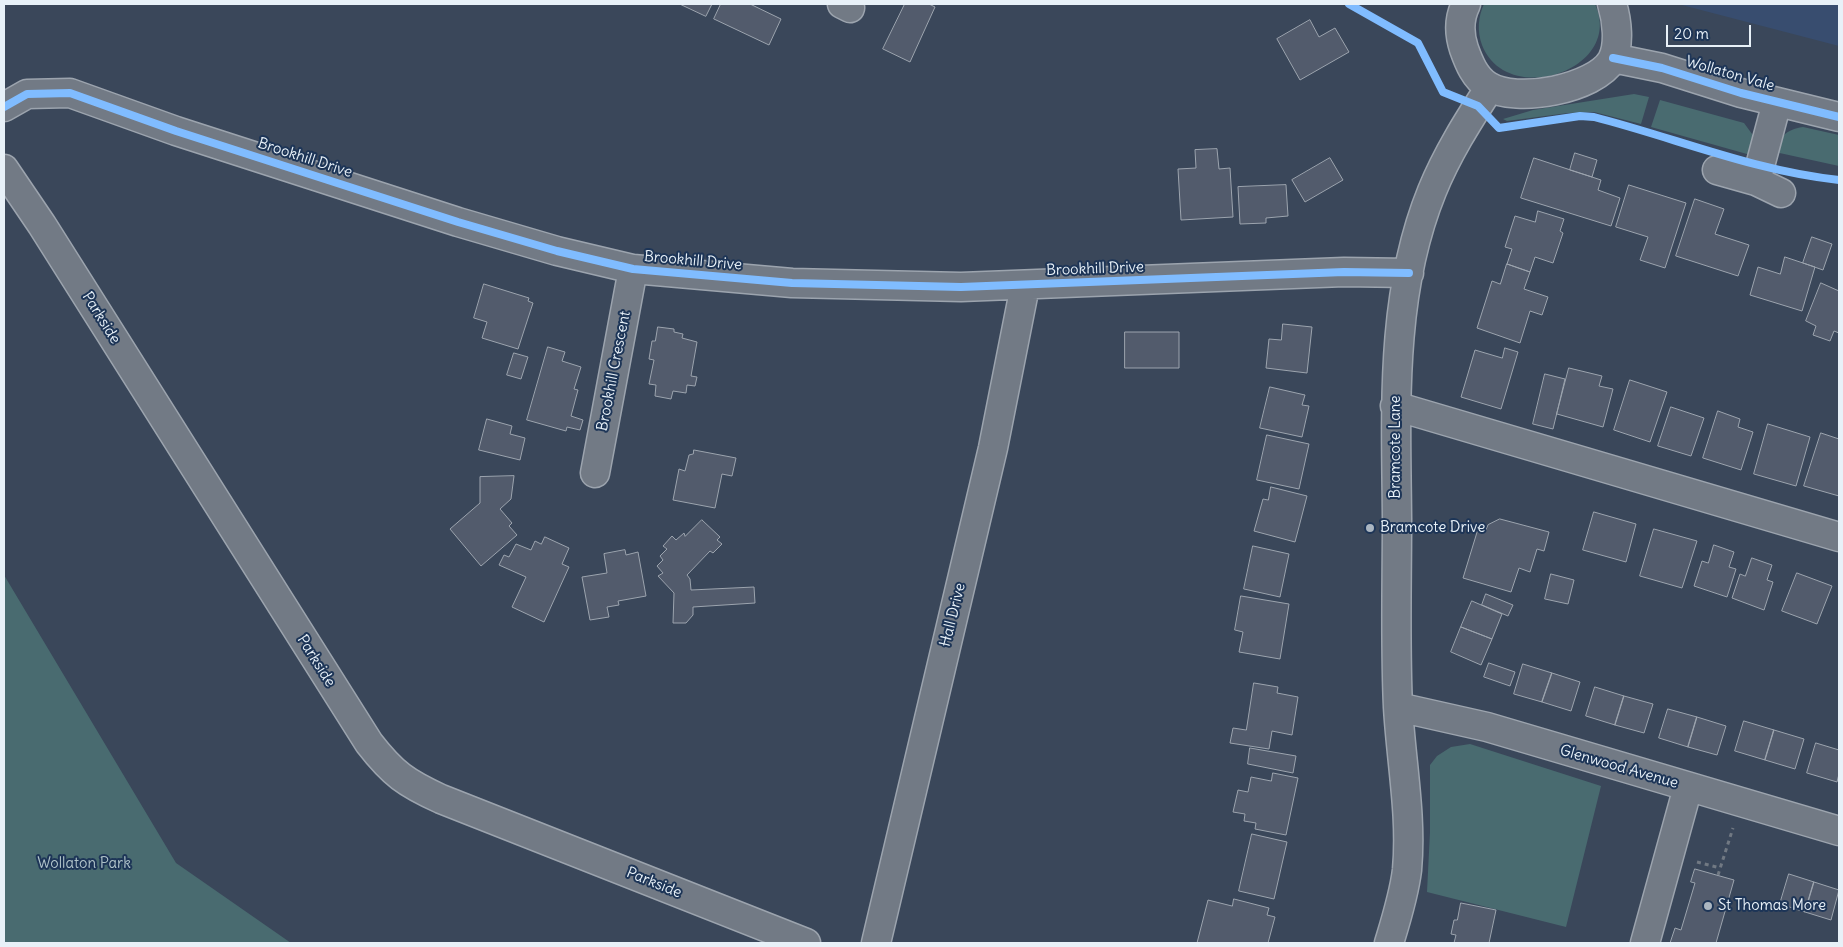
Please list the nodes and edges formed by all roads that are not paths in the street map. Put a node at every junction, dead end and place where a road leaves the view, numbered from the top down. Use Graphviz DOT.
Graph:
graph roads {
  1 [pos="1466,4"];
  2 [pos="1612,4"];
  3 [pos="1613,58"];
  4 [pos="1490,87"];
  5 [pos="1777,102"];
  6 [pos="4,107"];
  7 [pos="1839,117"];
  8 [pos="4,168"];
  9 [pos="1717,170"];
  10 [pos="1756,181"];
  11 [pos="1781,193"];
  12 [pos="633,269"];
  13 [pos="1409,273"];
  14 [pos="1024,286"];
  15 [pos="1395,406"];
  16 [pos="595,473"];
  17 [pos="1839,537"];
  18 [pos="1398,707"];
  19 [pos="1688,787"];
  20 [pos="1839,832"];
  21 [pos="806,943"];
  22 [pos="876,943"];
  23 [pos="1389,943"];
  24 [pos="1645,943"];
  1 -- 4 [label="street"];
  2 -- 3 [label="street"];
  3 -- 4 [label="street"];
  3 -- 5 [label="street, Wollaton Vale"];
  4 -- 13 [label="street, Bramcote Lane"];
  5 -- 7 [label="street, Wollaton Vale"];
  5 -- 10 [label="street"];
  6 -- 12 [label="street, Brookhill Drive"];
  8 -- 21 [label="street, Parkside"];
  9 -- 10 [label="street"];
  10 -- 11 [label="street"];
  12 -- 14 [label="street, Brookhill Drive"];
  12 -- 16 [label="street, Brookhill Crescent"];
  13 -- 14 [label="street, Brookhill Drive"];
  13 -- 15 [label="street, Bramcote Lane"];
  14 -- 22 [label="street, Hall Drive"];
  15 -- 17 [label="street"];
  15 -- 18 [label="street, Bramcote Lane"];
  18 -- 19 [label="street, Glenwood Avenue"];
  18 -- 23 [label="street, Bramcote Lane"];
  19 -- 20 [label="street, Glenwood Avenue"];
  19 -- 24 [label="street"];
}
